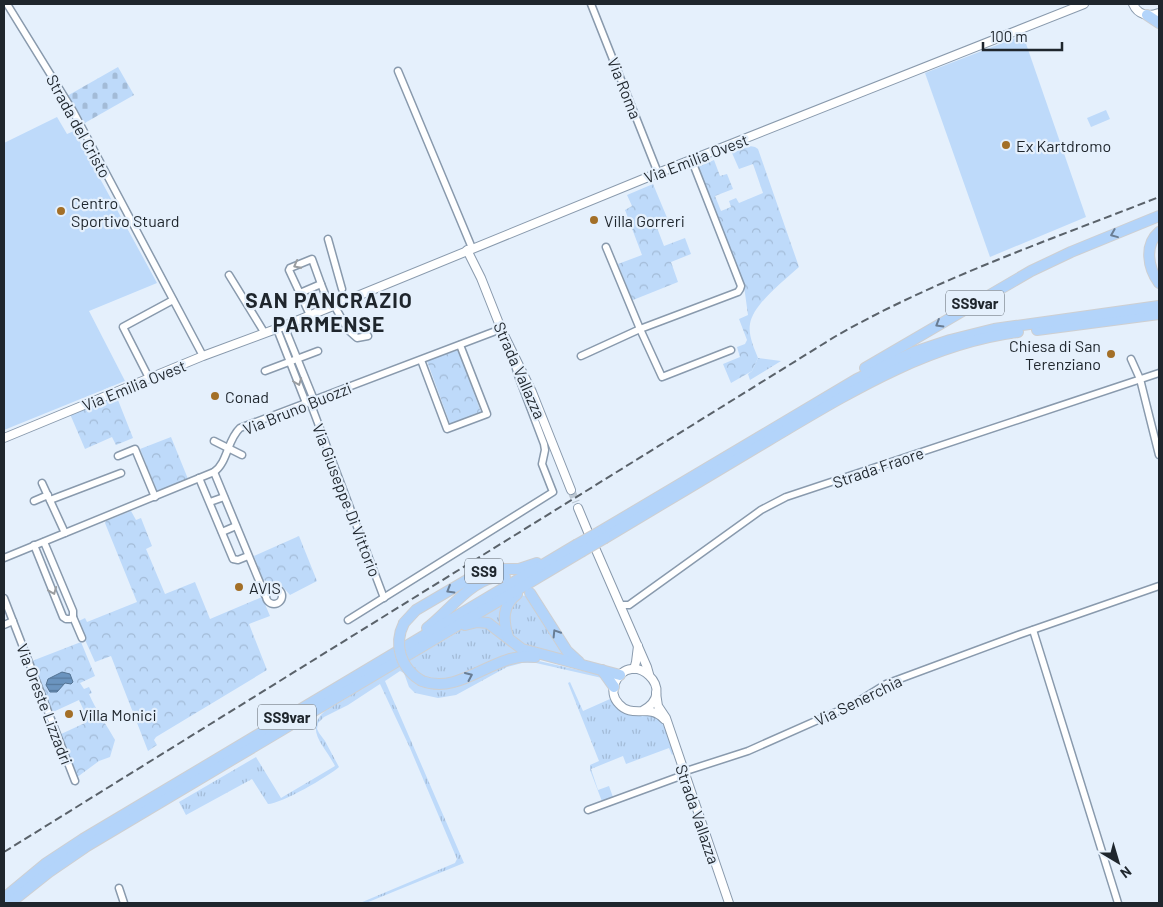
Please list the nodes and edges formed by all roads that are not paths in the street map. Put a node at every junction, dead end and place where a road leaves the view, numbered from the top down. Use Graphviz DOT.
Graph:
graph roads {
  1 [pos="6,4"];
  2 [pos="591,4"];
  3 [pos="1084,4"];
  4 [pos="1131,4"];
  5 [pos="1159,13"];
  6 [pos="1148,16"];
  7 [pos="1159,22"];
  8 [pos="398,71"];
  9 [pos="692,161"];
  10 [pos="658,173"];
  11 [pos="1159,216"];
  12 [pos="1159,232"];
  13 [pos="328,239"];
  14 [pos="606,246"];
  15 [pos="470,249"];
  16 [pos="229,275"];
  17 [pos="1159,283"];
  18 [pos="321,284"];
  19 [pos="342,290"];
  20 [pos="301,295"];
  21 [pos="173,300"];
  22 [pos="332,306"];
  23 [pos="1159,306"];
  24 [pos="1159,314"];
  25 [pos="310,315"];
  26 [pos="1159,319"];
  27 [pos="1075,325"];
  28 [pos="281,327"];
  29 [pos="501,329"];
  30 [pos="640,329"];
  31 [pos="264,332"];
  32 [pos="368,336"];
  33 [pos="508,343"];
  34 [pos="460,345"];
  35 [pos="731,350"];
  36 [pos="318,351"];
  37 [pos="583,355"];
  38 [pos="203,356"];
  39 [pos="298,358"];
  40 [pos="1131,359"];
  41 [pos="421,360"];
  42 [pos="290,361"];
  43 [pos="266,371"];
  44 [pos="1159,373"];
  45 [pos="150,378"];
  46 [pos="1140,379"];
  47 [pos="310,402"];
  48 [pos="802,411"];
  49 [pos="4,438"];
  50 [pos="214,440"];
  51 [pos="229,448"];
  52 [pos="242,455"];
  53 [pos="1159,455"];
  54 [pos="118,456"];
  55 [pos="214,472"];
  56 [pos="121,473"];
  57 [pos="199,478"];
  58 [pos="42,483"];
  59 [pos="571,490"];
  60 [pos="155,497"];
  61 [pos="224,497"];
  62 [pos="49,498"];
  63 [pos="34,501"];
  64 [pos="210,502"];
  65 [pos="577,505"];
  66 [pos="236,526"];
  67 [pos="222,532"];
  68 [pos="588,532"];
  69 [pos="65,533"];
  70 [pos="603,534"];
  71 [pos="44,542"];
  72 [pos="34,546"];
  73 [pos="578,549"];
  74 [pos="596,550"];
  75 [pos="248,556"];
  76 [pos="4,558"];
  77 [pos="564,562"];
  78 [pos="506,577"];
  79 [pos="260,583"];
  80 [pos="1159,586"];
  81 [pos="270,588"];
  82 [pos="530,593"];
  83 [pos="265,595"];
  84 [pos="4,598"];
  85 [pos="384,598"];
  86 [pos="620,605"];
  87 [pos="73,617"];
  88 [pos="348,620"];
  89 [pos="13,621"];
  90 [pos="4,625"];
  91 [pos="1033,630"];
  92 [pos="82,638"];
  93 [pos="508,638"];
  94 [pos="410,644"];
  95 [pos="638,646"];
  96 [pos="391,665"];
  97 [pos="586,665"];
  98 [pos="601,669"];
  99 [pos="634,669"];
  100 [pos="649,674"];
  101 [pos="620,675"];
  102 [pos="614,687"];
  103 [pos="656,693"];
  104 [pos="642,711"];
  105 [pos="668,724"];
  106 [pos="683,772"];
  107 [pos="75,781"];
  108 [pos="588,810"];
  109 [pos="119,888"];
  110 [pos="4,898"];
  111 [pos="10,903"];
  112 [pos="124,903"];
  113 [pos="729,903"];
  114 [pos="1118,903"];
  1 -- 21 [label="street, Strada del Cristo"];
  2 -- 10 [label="street, Via Roma"];
  3 -- 9 [label="street, Via Emilia Ovest"];
  4 -- 6 [label="street"];
  5 -- 6 [label="street"];
  6 -- 7 [label="highway"];
  8 -- 15 [label="street"];
  9 -- 10 [label="street, Via Emilia Ovest"];
  9 -- 30 [label="street"];
  10 -- 15 [label="street, Via Emilia Ovest"];
  11 -- 48 [label="highway, SS9var, one-way"];
  12 -- 17 [label="highway"];
  13 -- 19 [label="street"];
  14 -- 30 [label="street"];
  15 -- 22 [label="street, Via Emilia Ovest"];
  15 -- 29 [label="street, Strada Vallazza"];
  16 -- 31 [label="street"];
  18 -- 20 [label="street"];
  18 -- 20 [label="street, one-way"];
  18 -- 22 [label="street"];
  20 -- 25 [label="street"];
  21 -- 38 [label="street, Strada del Cristo"];
  21 -- 45 [label="street"];
  22 -- 25 [label="street, Via Emilia Ovest"];
  22 -- 32 [label="street"];
  23 -- 48 [label="highway"];
  24 -- 27 [label="highway"];
  25 -- 28 [label="street, Via Emilia Ovest"];
  26 -- 27 [label="highway"];
  27 -- 70 [label="highway"];
  28 -- 31 [label="street, Via Emilia Ovest"];
  28 -- 39 [label="street"];
  28 -- 42 [label="street"];
  29 -- 33 [label="street, Strada Vallazza"];
  29 -- 34 [label="street, Via Bruno Buozzi"];
  30 -- 35 [label="street"];
  30 -- 37 [label="street"];
  31 -- 38 [label="street, Via Emilia Ovest"];
  33 -- 59 [label="street, Strada Vallazza"];
  33 -- 85 [label="street"];
  34 -- 41 [label="street, Via Bruno Buozzi"];
  34 -- 41 [label="street"];
  36 -- 39 [label="street"];
  38 -- 45 [label="street, Via Emilia Ovest"];
  39 -- 42 [label="street"];
  39 -- 47 [label="street"];
  40 -- 46 [label="street"];
  41 -- 47 [label="street, Via Bruno Buozzi"];
  42 -- 43 [label="street"];
  42 -- 47 [label="street, one-way"];
  44 -- 46 [label="street, Strada Fraore"];
  45 -- 49 [label="street, Via Emilia Ovest"];
  46 -- 53 [label="street"];
  46 -- 86 [label="street, Strada Fraore"];
  47 -- 51 [label="street, Via Bruno Buozzi"];
  47 -- 85 [label="street, Via Giuseppe Di Vittorio"];
  48 -- 70 [label="highway"];
  50 -- 51 [label="street"];
  51 -- 52 [label="street"];
  51 -- 55 [label="street, Via Bruno Buozzi"];
  54 -- 60 [label="street"];
  55 -- 57 [label="street"];
  55 -- 61 [label="street"];
  56 -- 62 [label="street"];
  57 -- 60 [label="street"];
  57 -- 64 [label="street"];
  58 -- 62 [label="street"];
  60 -- 69 [label="street"];
  61 -- 64 [label="street"];
  61 -- 66 [label="street"];
  62 -- 63 [label="street"];
  62 -- 69 [label="street"];
  64 -- 67 [label="street"];
  65 -- 68 [label="street"];
  66 -- 67 [label="street"];
  66 -- 75 [label="street"];
  67 -- 75 [label="street"];
  69 -- 71 [label="street"];
  70 -- 73 [label="highway, SS9var, bridge"];
  71 -- 72 [label="street"];
  71 -- 87 [label="street"];
  72 -- 76 [label="street"];
  72 -- 87 [label="street, one-way"];
  73 -- 77 [label="highway, SS9var"];
  73 -- 94 [label="highway, SS9var"];
  73 -- 97 [label="highway, SS9, one-way, bridge"];
  74 -- 86 [label="street, Strada Vallazza"];
  75 -- 79 [label="street"];
  77 -- 93 [label="highway, SS9"];
  77 -- 96 [label="highway, SS9var"];
  78 -- 94 [label="highway, SS9"];
  79 -- 81 [label="street"];
  79 -- 83 [label="street"];
  80 -- 91 [label="street, Via Senerchia"];
  81 -- 83 [label="street"];
  81 -- 83 [label="street"];
  97 -- 82 [label="highway, SS9, one-way"];
  84 -- 89 [label="street, Via Oreste Lizzadri"];
  85 -- 88 [label="street"];
  86 -- 95 [label="street, Strada Vallazza"];
  87 -- 92 [label="street"];
  89 -- 90 [label="street"];
  89 -- 107 [label="street, Via Oreste Lizzadri"];
  91 -- 106 [label="street, Via Senerchia"];
  91 -- 114 [label="street"];
  93 -- 96 [label="highway, SS9"];
  93 -- 97 [label="highway, SS9"];
  94 -- 110 [label="highway, SS9var"];
  95 -- 99 [label="street"];
  95 -- 100 [label="street, Strada Vallazza"];
  96 -- 111 [label="highway, SS9var"];
  97 -- 98 [label="highway, SS9"];
  98 -- 101 [label="highway, SS9"];
  98 -- 102 [label="highway"];
  99 -- 100 [label="street"];
  99 -- 101 [label="street"];
  100 -- 103 [label="street, Strada Vallazza"];
  101 -- 102 [label="street"];
  102 -- 104 [label="street"];
  103 -- 104 [label="street"];
  103 -- 105 [label="street, Strada Vallazza"];
  104 -- 105 [label="street"];
  105 -- 106 [label="street, Strada Vallazza"];
  106 -- 108 [label="street, Via Senerchia"];
  106 -- 113 [label="street, Strada Vallazza"];
  109 -- 112 [label="street"];
}
